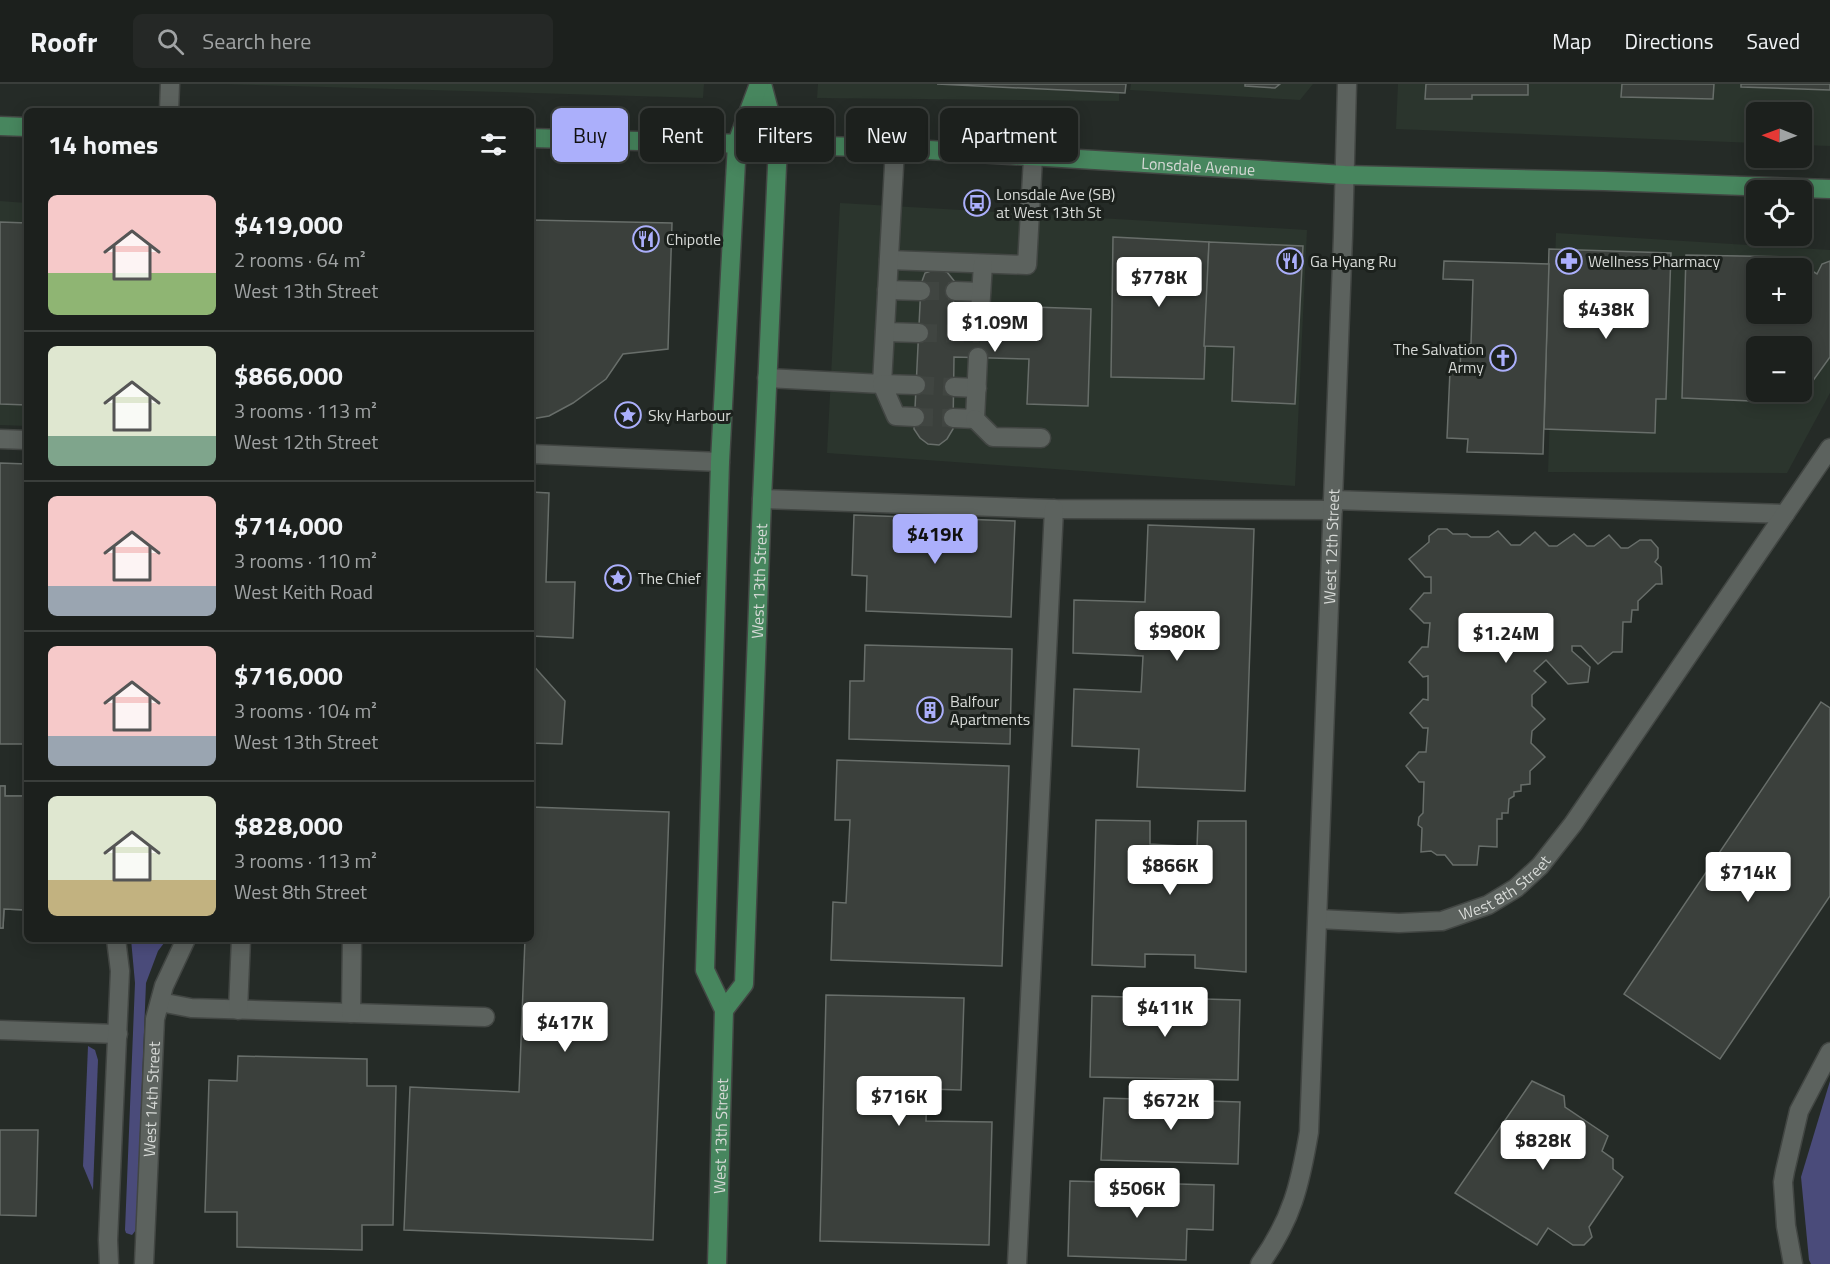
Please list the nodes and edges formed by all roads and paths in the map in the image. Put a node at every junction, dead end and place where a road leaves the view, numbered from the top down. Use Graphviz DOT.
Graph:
graph roads {
  1 [pos="170,84"];
  2 [pos="760,84"];
  3 [pos="1347,84"];
  4 [pos="169,108"];
  5 [pos="751,108"];
  6 [pos="767,108"];
  7 [pos="0,126"];
  8 [pos="24,127"];
  9 [pos="534,138"];
  10 [pos="736,143"];
  11 [pos="1078,160"];
  12 [pos="736,162"];
  13 [pos="777,162"];
  14 [pos="894,162"];
  15 [pos="1034,162"];
  16 [pos="1345,175"];
  17 [pos="1830,189"];
  18 [pos="889,260"];
  19 [pos="983,264"];
  20 [pos="887,290"];
  21 [pos="921,291"];
  22 [pos="955,291"];
  23 [pos="981,292"];
  24 [pos="980,312"];
  25 [pos="885,332"];
  26 [pos="919,333"];
  27 [pos="978,357"];
  28 [pos="767,378"];
  29 [pos="882,384"];
  30 [pos="916,385"];
  31 [pos="954,387"];
  32 [pos="976,388"];
  33 [pos="915,417"];
  34 [pos="953,418"];
  35 [pos="975,419"];
  36 [pos="1041,438"];
  37 [pos="0,439"];
  38 [pos="24,440"];
  39 [pos="1830,448"];
  40 [pos="534,454"];
  41 [pos="720,462"];
  42 [pos="762,499"];
  43 [pos="1333,505"];
  44 [pos="1054,509"];
  45 [pos="1785,514"];
  46 [pos="1318,920"];
  47 [pos="116,942"];
  48 [pos="185,942"];
  49 [pos="241,942"];
  50 [pos="352,942"];
  51 [pos="159,1002"];
  52 [pos="238,1010"];
  53 [pos="724,1010"];
  54 [pos="351,1013"];
  55 [pos="485,1017"];
  56 [pos="0,1030"];
  57 [pos="118,1034"];
  58 [pos="1830,1052"];
  59 [pos="109,1264"];
  60 [pos="144,1264"];
  61 [pos="717,1264"];
  62 [pos="1017,1264"];
  63 [pos="1260,1264"];
  64 [pos="1793,1264"];
  1 -- 4 [label="street"];
  2 -- 5 [label="main road, West 13th Street"];
  2 -- 6 [label="main road, West 13th Street"];
  3 -- 16 [label="street, West 12th Street"];
  7 -- 8 [label="main road"];
  9 -- 10 [label="main road, Lonsdale Avenue"];
  11 -- 16 [label="main road, Lonsdale Avenue"];
  12 -- 41 [label="main road, West 13th Street"];
  13 -- 28 [label="main road, West 13th Street"];
  14 -- 18 [label="street"];
  15 -- 19 [label="street"];
  16 -- 17 [label="main road, Lonsdale Avenue"];
  16 -- 43 [label="street, West 12th Street"];
  18 -- 19 [label="street"];
  18 -- 20 [label="street"];
  19 -- 23 [label="street"];
  20 -- 21 [label="street"];
  20 -- 25 [label="street"];
  22 -- 23 [label="street"];
  23 -- 24 [label="street"];
  25 -- 26 [label="street"];
  25 -- 29 [label="street"];
  27 -- 32 [label="street"];
  28 -- 29 [label="street"];
  28 -- 42 [label="main road, West 13th Street"];
  29 -- 30 [label="street"];
  29 -- 33 [label="street"];
  31 -- 32 [label="street"];
  32 -- 35 [label="street"];
  34 -- 35 [label="street"];
  35 -- 36 [label="street"];
  37 -- 38 [label="street"];
  39 -- 45 [label="street, West 8th Street"];
  40 -- 41 [label="street"];
  41 -- 53 [label="main road, West 13th Street"];
  42 -- 44 [label="street"];
  42 -- 53 [label="main road, West 13th Street"];
  43 -- 44 [label="street"];
  43 -- 45 [label="street"];
  43 -- 46 [label="street, West 12th Street"];
  44 -- 62 [label="street"];
  45 -- 46 [label="street, West 8th Street"];
  46 -- 63 [label="street"];
  47 -- 57 [label="street"];
  48 -- 51 [label="street, West 14th Street"];
  49 -- 52 [label="street"];
  50 -- 54 [label="street"];
  51 -- 52 [label="street"];
  51 -- 60 [label="street, West 14th Street"];
  52 -- 54 [label="street"];
  53 -- 61 [label="main road, West 13th Street"];
  54 -- 55 [label="street"];
  56 -- 57 [label="street"];
  57 -- 59 [label="street"];
  58 -- 64 [label="street"];
}
